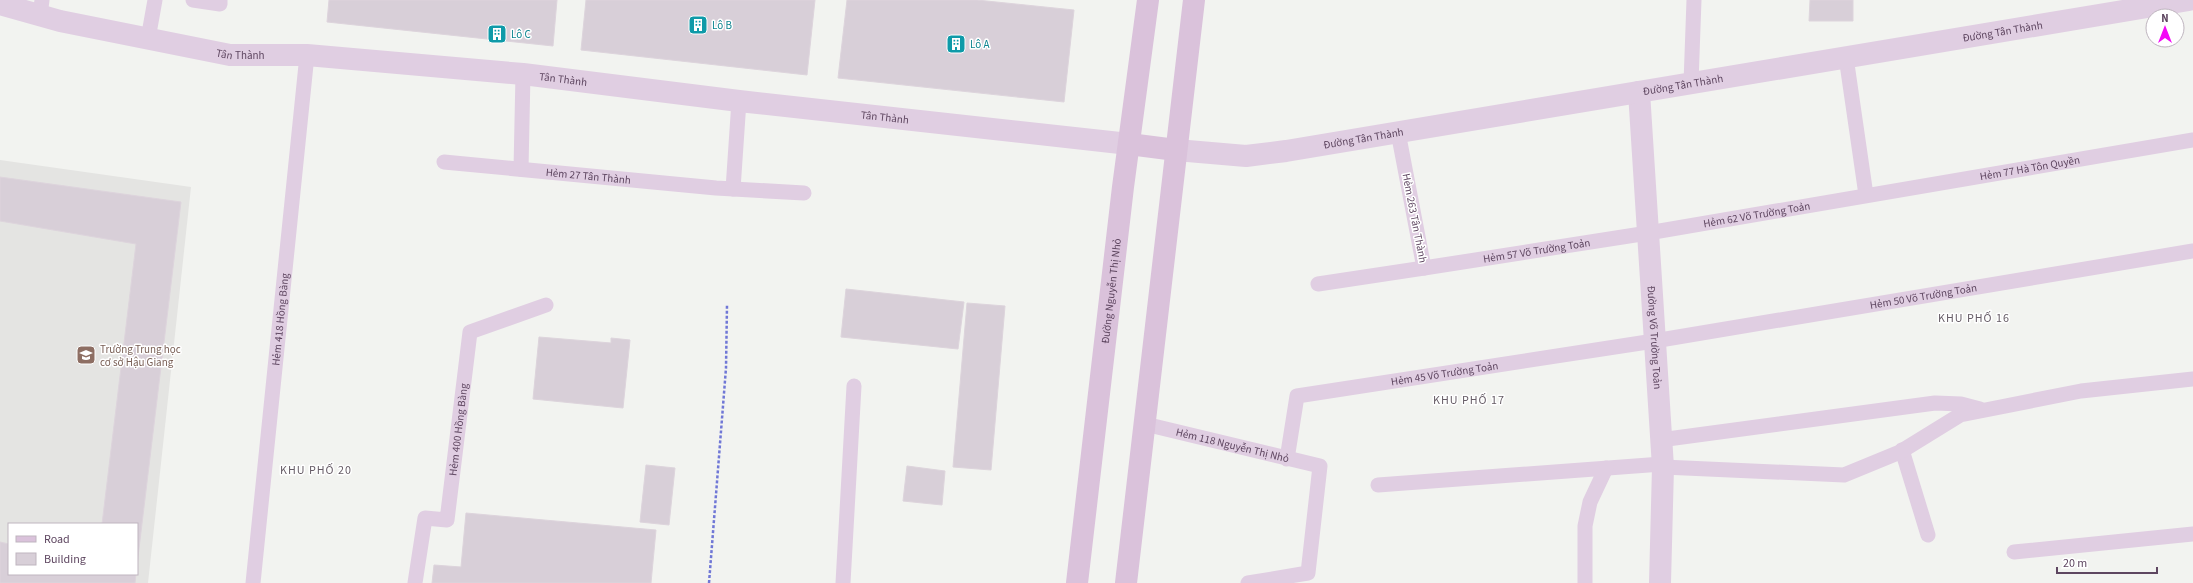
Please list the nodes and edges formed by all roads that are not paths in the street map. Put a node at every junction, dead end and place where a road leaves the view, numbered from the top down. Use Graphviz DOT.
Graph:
graph roads {
  1 [pos="155,0"];
  2 [pos="193,0"];
  3 [pos="220,0"];
  4 [pos="1148,0"];
  5 [pos="1194,0"];
  6 [pos="1694,0"];
  7 [pos="2189,0"];
  8 [pos="0,4"];
  9 [pos="41,8"];
  10 [pos="148,39"];
  11 [pos="307,55"];
  12 [pos="1846,57"];
  13 [pos="523,74"];
  14 [pos="1691,84"];
  15 [pos="1639,92"];
  16 [pos="739,101"];
  17 [pos="1398,132"];
  18 [pos="2193,140"];
  19 [pos="1129,144"];
  20 [pos="1176,150"];
  21 [pos="444,162"];
  22 [pos="521,170"];
  23 [pos="733,189"];
  24 [pos="804,193"];
  25 [pos="1866,195"];
  26 [pos="1648,233"];
  27 [pos="2193,251"];
  28 [pos="1424,268"];
  29 [pos="1318,284"];
  30 [pos="546,305"];
  31 [pos="1654,341"];
  32 [pos="2193,379"];
  33 [pos="854,386"];
  34 [pos="1986,410"];
  35 [pos="1145,424"];
  36 [pos="1660,440"];
  37 [pos="1902,450"];
  38 [pos="1287,459"];
  39 [pos="1662,466"];
  40 [pos="1606,468"];
  41 [pos="1378,485"];
  42 [pos="2193,534"];
  43 [pos="1928,535"];
  44 [pos="2014,552"];
  45 [pos="253,583"];
  46 [pos="415,583"];
  47 [pos="843,583"];
  48 [pos="1077,583"];
  49 [pos="1126,583"];
  50 [pos="1248,583"];
  51 [pos="1585,583"];
  52 [pos="1660,583"];
  1 -- 10 [label="lane"];
  2 -- 3 [label="lane"];
  4 -- 19 [label="main road, Đường Nguyễn Thị Nhỏ"];
  5 -- 20 [label="main road"];
  6 -- 14 [label="lane"];
  7 -- 12 [label="street, Đường Tân Thành"];
  8 -- 9 [label="street, Tân Thành"];
  9 -- 10 [label="street, Tân Thành"];
  10 -- 11 [label="street, Tân Thành"];
  11 -- 13 [label="street, Tân Thành"];
  11 -- 45 [label="lane, Hẻm 418 Hồng Bàng"];
  12 -- 14 [label="street, Đường Tân Thành"];
  12 -- 25 [label="lane"];
  13 -- 16 [label="street, Tân Thành"];
  13 -- 22 [label="lane"];
  14 -- 15 [label="street, Đường Tân Thành"];
  15 -- 17 [label="street, Đường Tân Thành"];
  15 -- 26 [label="street, Đường Võ Trường Toản"];
  16 -- 19 [label="street, Tân Thành"];
  16 -- 23 [label="lane"];
  17 -- 20 [label="street, Đường Tân Thành"];
  17 -- 28 [label="lane, Hẻm 263 Tân Thành"];
  18 -- 25 [label="lane, Hẻm 77 Hà Tôn Quyền"];
  19 -- 20 [label="main road"];
  19 -- 48 [label="main road, Đường Nguyễn Thị Nhỏ"];
  20 -- 35 [label="main road"];
  21 -- 22 [label="lane, Hẻm 27 Tân Thành"];
  22 -- 23 [label="lane, Hẻm 27 Tân Thành"];
  23 -- 24 [label="lane, Hẻm 27 Tân Thành"];
  25 -- 26 [label="lane, Hẻm 62 Võ Trường Toản"];
  26 -- 28 [label="lane, Hẻm 57 Võ Trường Toản"];
  26 -- 31 [label="street, Đường Võ Trường Toản"];
  27 -- 31 [label="lane, Hẻm 50 Võ Trường Toản"];
  28 -- 29 [label="lane, Hẻm 263 Tân Thành"];
  30 -- 46 [label="lane, Hẻm 400 Hồng Bàng"];
  31 -- 36 [label="street, Đường Võ Trường Toản"];
  31 -- 38 [label="lane, Hẻm 45 Võ Trường Toản"];
  32 -- 34 [label="lane"];
  33 -- 47 [label="lane"];
  34 -- 36 [label="lane"];
  34 -- 37 [label="lane"];
  35 -- 38 [label="lane, Hẻm 118 Nguyễn Thị Nhỏ"];
  35 -- 49 [label="main road"];
  36 -- 39 [label="street, Đường Võ Trường Toản"];
  37 -- 39 [label="lane"];
  37 -- 43 [label="lane"];
  38 -- 50 [label="lane, Hẻm 118 Nguyễn Thị Nhỏ"];
  39 -- 40 [label="lane"];
  39 -- 52 [label="street, Đường Võ Trường Toản"];
  40 -- 41 [label="lane"];
  40 -- 51 [label="lane"];
  42 -- 44 [label="lane"];
}
